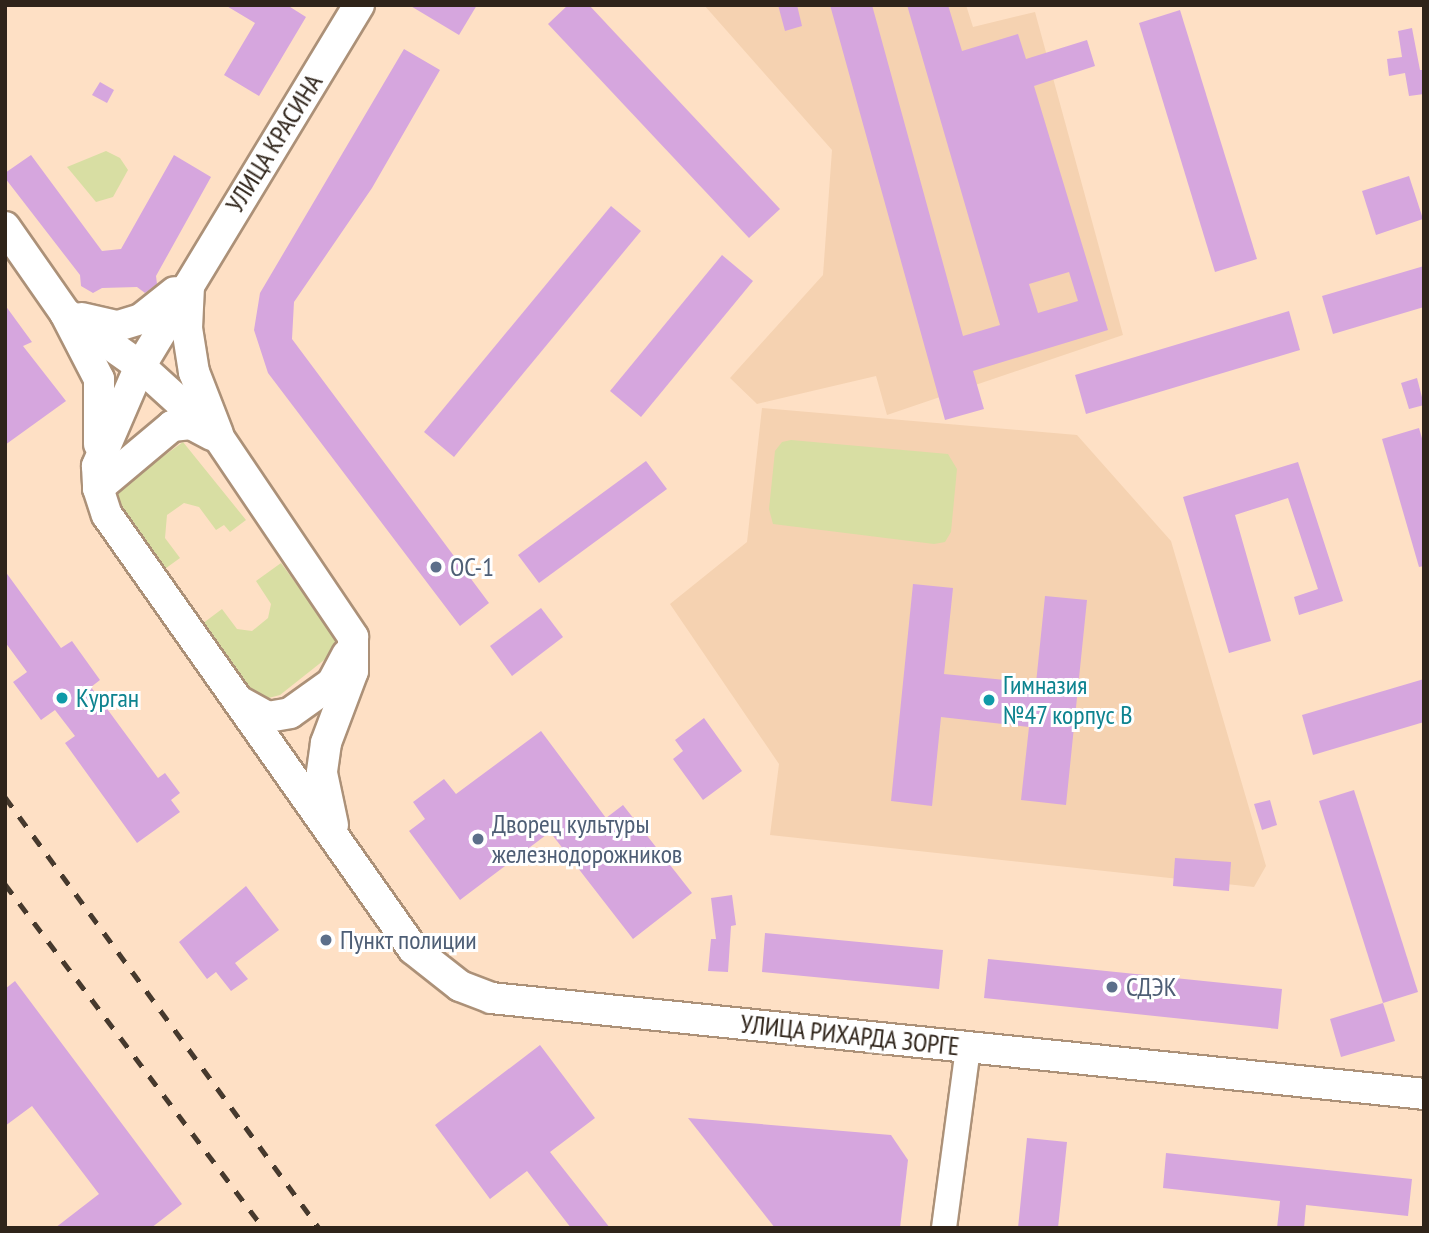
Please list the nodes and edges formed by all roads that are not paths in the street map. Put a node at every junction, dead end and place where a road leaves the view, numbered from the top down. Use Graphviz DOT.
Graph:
graph roads {
  1 [pos="359,5"];
  2 [pos="5,227"];
  3 [pos="189,280"];
  4 [pos="65,313"];
  5 [pos="140,366"];
  6 [pos="219,438"];
  7 [pos="100,490"];
  8 [pos="353,637"];
  9 [pos="239,701"];
  10 [pos="342,849"];
  11 [pos="968,1047"];
  12 [pos="1424,1094"];
  13 [pos="944,1228"];
  1 -- 3 [label="main road, УЛИЦА КРАСИНА"];
  2 -- 4 [label="main road"];
  3 -- 4 [label="main road"];
  3 -- 5 [label="main road, УЛИЦА КРАСИНА"];
  3 -- 6 [label="main road"];
  4 -- 5 [label="main road"];
  4 -- 7 [label="main road"];
  5 -- 6 [label="main road"];
  5 -- 7 [label="main road"];
  6 -- 7 [label="main road"];
  6 -- 8 [label="main road"];
  7 -- 9 [label="main road"];
  8 -- 9 [label="main road"];
  8 -- 10 [label="main road"];
  9 -- 10 [label="main road"];
  10 -- 11 [label="main road, УЛИЦА РИХАРДА ЗОРГЕ"];
  11 -- 12 [label="main road, УЛИЦА РИХАРДА ЗОРГЕ"];
  11 -- 13 [label="street"];
}
